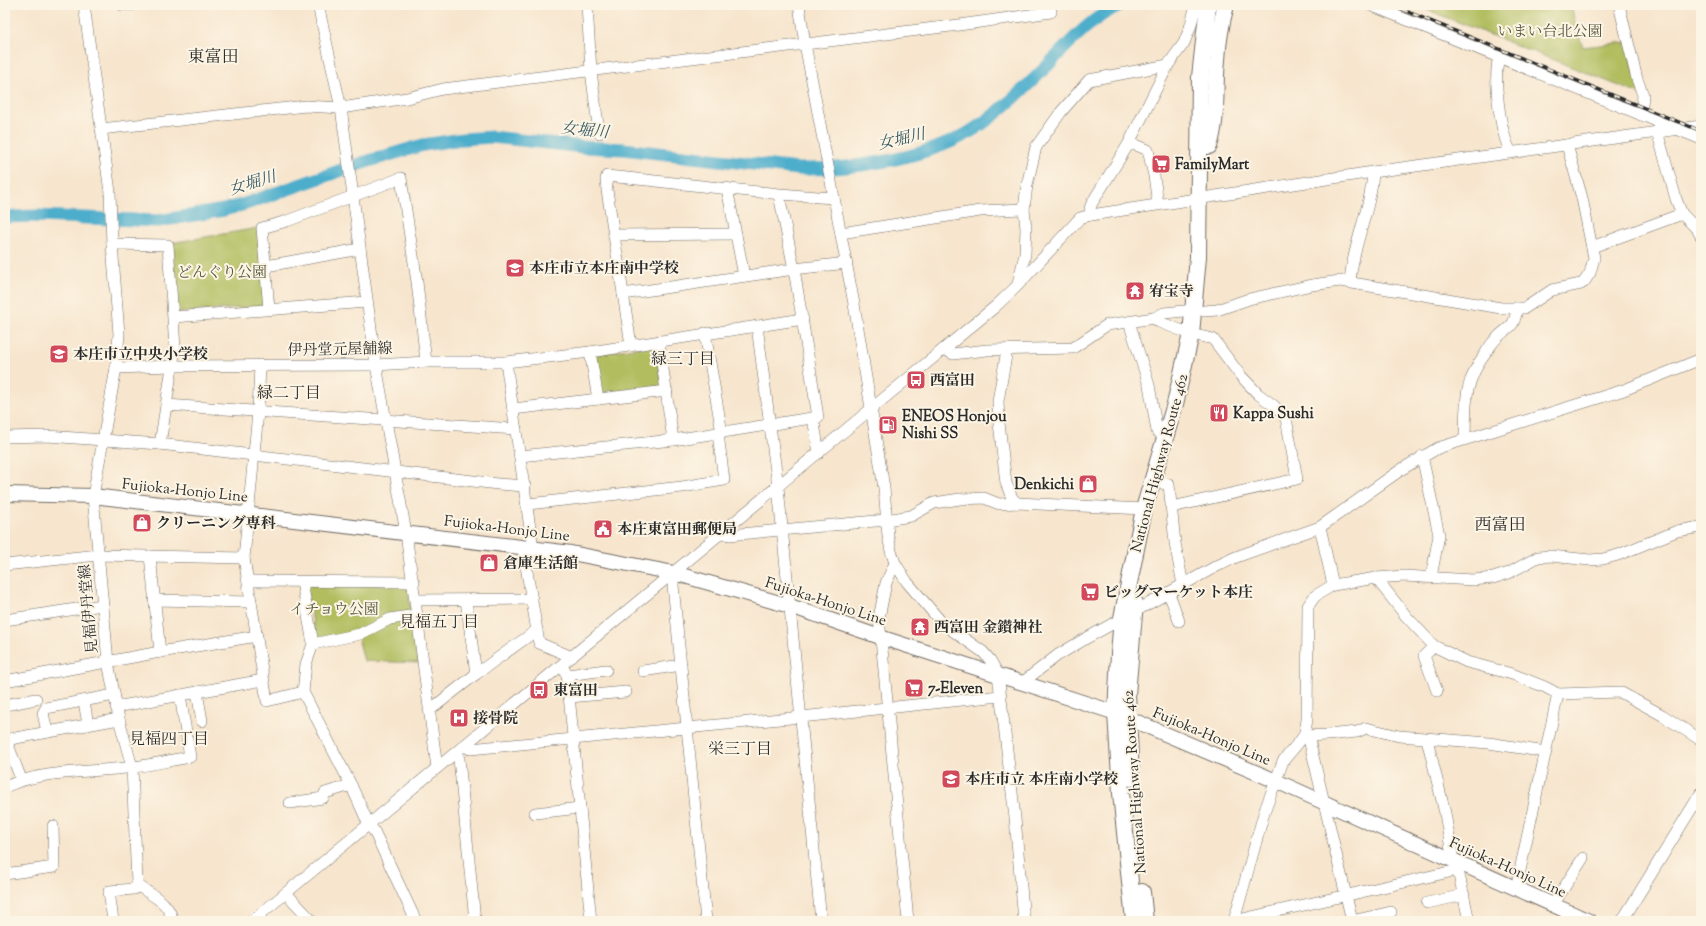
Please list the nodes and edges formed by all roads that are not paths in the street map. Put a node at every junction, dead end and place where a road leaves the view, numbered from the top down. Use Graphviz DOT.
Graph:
graph roads {
  1 [pos="84,5"];
  2 [pos="122,5"];
  3 [pos="132,5"];
  4 [pos="318,5"];
  5 [pos="587,5"];
  6 [pos="799,5"];
  7 [pos="1050,5"];
  8 [pos="1370,5"];
  9 [pos="1619,5"];
  10 [pos="1211,8"];
  11 [pos="804,44"];
  12 [pos="1499,57"];
  13 [pos="1168,65"];
  14 [pos="591,71"];
  15 [pos="342,108"];
  16 [pos="1641,115"];
  17 [pos="1701,126"];
  18 [pos="101,129"];
  19 [pos="1678,129"];
  20 [pos="1657,131"];
  21 [pos="599,133"];
  22 [pos="1701,139"];
  23 [pos="1128,145"];
  24 [pos="1567,145"];
  25 [pos="1511,152"];
  26 [pos="1373,172"];
  27 [pos="727,188"];
  28 [pos="352,192"];
  29 [pos="779,195"];
  30 [pos="1204,197"];
  31 [pos="834,198"];
  32 [pos="1158,204"];
  33 [pos="1024,209"];
  34 [pos="1682,214"];
  35 [pos="1091,215"];
  36 [pos="841,233"];
  37 [pos="736,234"];
  38 [pos="614,236"];
  39 [pos="1701,236"];
  40 [pos="112,240"];
  41 [pos="1592,247"];
  42 [pos="360,249"];
  43 [pos="847,263"];
  44 [pos="266,266"];
  45 [pos="794,269"];
  46 [pos="744,276"];
  47 [pos="1350,281"];
  48 [pos="1018,285"];
  49 [pos="623,294"];
  50 [pos="367,302"];
  51 [pos="1517,308"];
  52 [pos="269,309"];
  53 [pos="1199,310"];
  54 [pos="174,317"];
  55 [pos="1154,318"];
  56 [pos="803,319"];
  57 [pos="1130,322"];
  58 [pos="758,326"];
  59 [pos="705,333"];
  60 [pos="1196,335"];
  61 [pos="660,341"];
  62 [pos="630,346"];
  63 [pos="944,349"];
  64 [pos="1007,350"];
  65 [pos="590,352"];
  66 [pos="1701,359"];
  67 [pos="426,362"];
  68 [pos="506,362"];
  69 [pos="260,365"];
  70 [pos="376,365"];
  71 [pos="172,366"];
  72 [pos="116,368"];
  73 [pos="667,391"];
  74 [pos="598,399"];
  75 [pos="166,406"];
  76 [pos="871,408"];
  77 [pos="513,409"];
  78 [pos="258,412"];
  79 [pos="813,418"];
  80 [pos="385,420"];
  81 [pos="770,426"];
  82 [pos="516,429"];
  83 [pos="720,434"];
  84 [pos="5,437"];
  85 [pos="1165,437"];
  86 [pos="104,438"];
  87 [pos="1465,438"];
  88 [pos="673,440"];
  89 [pos="160,444"];
  90 [pos="819,453"];
  91 [pos="254,456"];
  92 [pos="520,456"];
  93 [pos="1422,456"];
  94 [pos="396,472"];
  95 [pos="1161,483"];
  96 [pos="525,486"];
  97 [pos="778,487"];
  98 [pos="5,494"];
  99 [pos="93,496"];
  100 [pos="1017,503"];
  101 [pos="528,504"];
  102 [pos="1144,508"];
  103 [pos="1172,508"];
  104 [pos="248,514"];
  105 [pos="886,520"];
  106 [pos="1320,527"];
  107 [pos="1701,527"];
  108 [pos="782,529"];
  109 [pos="724,532"];
  110 [pos="406,533"];
  111 [pos="528,548"];
  112 [pos="98,555"];
  113 [pos="150,556"];
  114 [pos="244,558"];
  115 [pos="895,563"];
  116 [pos="5,565"];
  117 [pos="674,573"];
  118 [pos="1431,577"];
  119 [pos="1376,578"];
  120 [pos="248,581"];
  121 [pos="302,582"];
  122 [pos="414,582"];
  123 [pos="1183,585"];
  124 [pos="1333,585"];
  125 [pos="1169,593"];
  126 [pos="532,599"];
  127 [pos="154,600"];
  128 [pos="416,600"];
  129 [pos="466,600"];
  130 [pos="251,602"];
  131 [pos="102,605"];
  132 [pos="790,606"];
  133 [pos="416,615"];
  134 [pos="1128,615"];
  135 [pos="5,620"];
  136 [pos="1179,621"];
  137 [pos="538,630"];
  138 [pos="256,636"];
  139 [pos="880,637"];
  140 [pos="313,644"];
  141 [pos="1434,646"];
  142 [pos="160,652"];
  143 [pos="572,657"];
  144 [pos="108,662"];
  145 [pos="680,665"];
  146 [pos="564,670"];
  147 [pos="606,670"];
  148 [pos="643,671"];
  149 [pos="476,674"];
  150 [pos="998,674"];
  151 [pos="263,680"];
  152 [pos="5,681"];
  153 [pos="1022,682"];
  154 [pos="1437,691"];
  155 [pos="198,692"];
  156 [pos="303,692"];
  157 [pos="626,692"];
  158 [pos="1558,694"];
  159 [pos="114,695"];
  160 [pos="180,695"];
  161 [pos="1000,696"];
  162 [pos="569,697"];
  163 [pos="36,699"];
  164 [pos="84,701"];
  165 [pos="5,704"];
  166 [pos="116,707"];
  167 [pos="887,708"];
  168 [pos="430,710"];
  169 [pos="1122,716"];
  170 [pos="801,717"];
  171 [pos="119,719"];
  172 [pos="202,721"];
  173 [pos="88,725"];
  174 [pos="688,728"];
  175 [pos="47,732"];
  176 [pos="1304,736"];
  177 [pos="5,739"];
  178 [pos="573,739"];
  179 [pos="1427,739"];
  180 [pos="1701,740"];
  181 [pos="461,749"];
  182 [pos="1546,752"];
  183 [pos="132,767"];
  184 [pos="438,768"];
  185 [pos="21,779"];
  186 [pos="1276,782"];
  187 [pos="351,785"];
  188 [pos="5,787"];
  189 [pos="1701,793"];
  190 [pos="290,803"];
  191 [pos="1324,804"];
  192 [pos="580,808"];
  193 [pos="535,813"];
  194 [pos="369,825"];
  195 [pos="53,826"];
  196 [pos="1583,858"];
  197 [pos="1457,865"];
  198 [pos="5,874"];
  199 [pos="139,886"];
  200 [pos="1516,889"];
  201 [pos="286,893"];
  202 [pos="1346,894"];
  203 [pos="1464,895"];
  204 [pos="1427,903"];
  205 [pos="1553,905"];
  206 [pos="1391,912"];
  207 [pos="113,921"];
  208 [pos="173,921"];
  209 [pos="252,921"];
  210 [pos="312,921"];
  211 [pos="416,921"];
  212 [pos="475,921"];
  213 [pos="591,921"];
  214 [pos="706,921"];
  215 [pos="821,921"];
  216 [pos="908,921"];
  217 [pos="1024,921"];
  218 [pos="1134,921"];
  219 [pos="1145,921"];
  220 [pos="1234,921"];
  221 [pos="1352,921"];
  222 [pos="1469,921"];
  223 [pos="1588,921"];
  224 [pos="1622,921"];
  1 -- 18 [label="street"];
  2 -- 3 [label="street"];
  4 -- 15 [label="street"];
  5 -- 14 [label="street"];
  6 -- 11 [label="street"];
  7 -- 11 [label="street"];
  8 -- 12 [label="street"];
  9 -- 16 [label="street"];
  10 -- 13 [label="street"];
  10 -- 30 [label="highway, National Highway Route 462"];
  10 -- 30 [label="highway, National Highway Route 462"];
  11 -- 14 [label="street"];
  11 -- 31 [label="street"];
  12 -- 16 [label="street"];
  12 -- 25 [label="street"];
  13 -- 23 [label="street"];
  13 -- 33 [label="street"];
  14 -- 15 [label="street"];
  14 -- 21 [label="street"];
  15 -- 18 [label="street"];
  15 -- 28 [label="street"];
  16 -- 19 [label="street"];
  17 -- 19 [label="street"];
  18 -- 40 [label="street"];
  19 -- 20 [label="street"];
  19 -- 22 [label="street"];
  20 -- 24 [label="street"];
  20 -- 34 [label="street"];
  23 -- 32 [label="street"];
  23 -- 35 [label="street"];
  24 -- 25 [label="street"];
  24 -- 41 [label="street"];
  25 -- 26 [label="street"];
  26 -- 30 [label="street"];
  26 -- 47 [label="street"];
  27 -- 29 [label="street"];
  27 -- 37 [label="street"];
  27 -- 38 [label="street"];
  28 -- 42 [label="street"];
  28 -- 44 [label="street"];
  28 -- 67 [label="street"];
  29 -- 31 [label="street"];
  29 -- 45 [label="street"];
  30 -- 32 [label="street"];
  30 -- 53 [label="highway, National Highway Route 462"];
  31 -- 36 [label="street"];
  32 -- 35 [label="street"];
  33 -- 36 [label="street"];
  33 -- 48 [label="street"];
  34 -- 39 [label="street"];
  34 -- 41 [label="street"];
  35 -- 48 [label="street"];
  36 -- 43 [label="street"];
  37 -- 38 [label="street"];
  37 -- 46 [label="street"];
  38 -- 49 [label="street"];
  40 -- 54 [label="street"];
  40 -- 72 [label="street"];
  41 -- 51 [label="street"];
  42 -- 44 [label="street"];
  42 -- 50 [label="street"];
  43 -- 45 [label="street"];
  43 -- 76 [label="street"];
  44 -- 52 [label="street"];
  45 -- 46 [label="street"];
  45 -- 56 [label="street"];
  46 -- 49 [label="street"];
  47 -- 51 [label="street"];
  47 -- 53 [label="street"];
  48 -- 63 [label="street"];
  49 -- 62 [label="street"];
  50 -- 52 [label="street"];
  50 -- 70 [label="street"];
  51 -- 87 [label="street"];
  52 -- 54 [label="street"];
  53 -- 55 [label="street"];
  53 -- 60 [label="highway, National Highway Route 462"];
  54 -- 71 [label="street"];
  55 -- 57 [label="street"];
  55 -- 60 [label="street"];
  56 -- 58 [label="street, 伊丹堂元屋舗線"];
  56 -- 79 [label="street"];
  57 -- 64 [label="street"];
  57 -- 85 [label="street"];
  58 -- 59 [label="street, 伊丹堂元屋舗線"];
  58 -- 81 [label="street"];
  59 -- 61 [label="street, 伊丹堂元屋舗線"];
  59 -- 83 [label="street"];
  60 -- 85 [label="highway, National Highway Route 462"];
  60 -- 95 [label="highway, National Highway Route 462"];
  60 -- 103 [label="street"];
  61 -- 62 [label="street, 伊丹堂元屋舗線"];
  61 -- 73 [label="street"];
  62 -- 65 [label="street, 伊丹堂元屋舗線"];
  63 -- 64 [label="street"];
  63 -- 76 [label="street"];
  64 -- 100 [label="street"];
  65 -- 68 [label="street, 伊丹堂元屋舗線"];
  65 -- 74 [label="street"];
  66 -- 87 [label="street"];
  67 -- 68 [label="street, 伊丹堂元屋舗線"];
  67 -- 70 [label="street, 伊丹堂元屋舗線"];
  68 -- 77 [label="street"];
  69 -- 70 [label="street, 伊丹堂元屋舗線"];
  69 -- 71 [label="street, 伊丹堂元屋舗線"];
  69 -- 78 [label="street"];
  70 -- 80 [label="street"];
  71 -- 72 [label="street, 伊丹堂元屋舗線"];
  71 -- 75 [label="street"];
  72 -- 86 [label="street"];
  73 -- 74 [label="street"];
  73 -- 88 [label="street"];
  74 -- 77 [label="street"];
  75 -- 78 [label="street"];
  75 -- 89 [label="street"];
  76 -- 90 [label="street"];
  76 -- 105 [label="street"];
  77 -- 82 [label="street"];
  78 -- 80 [label="street"];
  78 -- 91 [label="street"];
  79 -- 81 [label="street"];
  79 -- 90 [label="street"];
  80 -- 82 [label="street"];
  80 -- 94 [label="street"];
  81 -- 83 [label="street"];
  81 -- 97 [label="street"];
  82 -- 92 [label="street"];
  83 -- 88 [label="street"];
  83 -- 101 [label="street"];
  84 -- 86 [label="street"];
  85 -- 102 [label="highway, National Highway Route 462"];
  86 -- 89 [label="street"];
  86 -- 99 [label="street"];
  87 -- 93 [label="street"];
  88 -- 92 [label="street"];
  89 -- 91 [label="street"];
  90 -- 97 [label="street"];
  91 -- 94 [label="street"];
  91 -- 104 [label="street"];
  92 -- 96 [label="street"];
  93 -- 106 [label="street"];
  93 -- 118 [label="street"];
  94 -- 96 [label="street"];
  94 -- 110 [label="street"];
  95 -- 103 [label="street"];
  95 -- 134 [label="highway, National Highway Route 462"];
  96 -- 101 [label="street"];
  97 -- 108 [label="street"];
  97 -- 109 [label="street"];
  98 -- 99 [label="main road, Fujioka-Honjo Line"];
  99 -- 104 [label="main road, Fujioka-Honjo Line"];
  99 -- 112 [label="street, 見福伊丹堂線"];
  100 -- 102 [label="street"];
  100 -- 105 [label="street"];
  101 -- 111 [label="street"];
  102 -- 134 [label="highway, National Highway Route 462"];
  103 -- 123 [label="street"];
  104 -- 110 [label="main road, Fujioka-Honjo Line"];
  104 -- 114 [label="street"];
  105 -- 108 [label="street"];
  105 -- 115 [label="street"];
  106 -- 123 [label="street"];
  106 -- 124 [label="street"];
  107 -- 118 [label="street"];
  108 -- 109 [label="street"];
  108 -- 132 [label="street"];
  109 -- 117 [label="street"];
  110 -- 111 [label="main road, Fujioka-Honjo Line"];
  110 -- 122 [label="street"];
  111 -- 117 [label="main road, Fujioka-Honjo Line"];
  111 -- 126 [label="street"];
  112 -- 113 [label="street"];
  112 -- 116 [label="street"];
  112 -- 131 [label="street, 見福伊丹堂線"];
  113 -- 114 [label="street"];
  113 -- 127 [label="street"];
  114 -- 120 [label="street"];
  115 -- 139 [label="street"];
  115 -- 150 [label="street"];
  117 -- 132 [label="main road, Fujioka-Honjo Line"];
  117 -- 143 [label="street"];
  117 -- 145 [label="street"];
  118 -- 119 [label="street"];
  119 -- 124 [label="street"];
  119 -- 141 [label="street"];
  120 -- 121 [label="street"];
  120 -- 130 [label="street"];
  121 -- 122 [label="street"];
  121 -- 140 [label="street"];
  122 -- 128 [label="street"];
  123 -- 125 [label="street"];
  124 -- 176 [label="street"];
  125 -- 134 [label="street"];
  125 -- 136 [label="street"];
  126 -- 129 [label="street"];
  126 -- 137 [label="street"];
  127 -- 130 [label="street"];
  127 -- 142 [label="street"];
  128 -- 129 [label="street"];
  128 -- 133 [label="street"];
  129 -- 149 [label="street"];
  130 -- 138 [label="street"];
  131 -- 135 [label="street"];
  131 -- 144 [label="street, 見福伊丹堂線"];
  132 -- 139 [label="main road, Fujioka-Honjo Line"];
  132 -- 170 [label="street"];
  133 -- 140 [label="street"];
  133 -- 168 [label="street"];
  134 -- 153 [label="street"];
  134 -- 169 [label="highway, National Highway Route 462"];
  137 -- 143 [label="street"];
  137 -- 149 [label="street"];
  138 -- 142 [label="street"];
  138 -- 151 [label="street"];
  139 -- 150 [label="main road, Fujioka-Honjo Line"];
  139 -- 167 [label="street"];
  140 -- 156 [label="street"];
  141 -- 154 [label="street"];
  141 -- 158 [label="street"];
  142 -- 144 [label="street"];
  143 -- 146 [label="street"];
  144 -- 152 [label="street, 見福伊丹堂線"];
  144 -- 159 [label="street"];
  145 -- 148 [label="street"];
  145 -- 174 [label="street"];
  146 -- 147 [label="street"];
  146 -- 162 [label="street"];
  146 -- 181 [label="street"];
  149 -- 168 [label="street"];
  150 -- 153 [label="main road, Fujioka-Honjo Line"];
  150 -- 161 [label="street"];
  151 -- 155 [label="street"];
  151 -- 156 [label="street"];
  153 -- 169 [label="main road, Fujioka-Honjo Line"];
  155 -- 160 [label="street"];
  155 -- 172 [label="street"];
  156 -- 187 [label="street"];
  157 -- 162 [label="street"];
  158 -- 180 [label="street"];
  158 -- 182 [label="street"];
  159 -- 164 [label="street"];
  159 -- 166 [label="street"];
  160 -- 166 [label="street"];
  160 -- 183 [label="street"];
  161 -- 167 [label="street"];
  161 -- 217 [label="street"];
  162 -- 178 [label="street"];
  163 -- 165 [label="street"];
  164 -- 173 [label="street"];
  164 -- 175 [label="street"];
  166 -- 171 [label="street"];
  167 -- 170 [label="street"];
  167 -- 216 [label="street"];
  168 -- 184 [label="street"];
  169 -- 186 [label="main road, Fujioka-Honjo Line"];
  169 -- 218 [label="highway, National Highway Route 462"];
  169 -- 219 [label="highway, National Highway Route 462"];
  170 -- 174 [label="street"];
  170 -- 215 [label="street"];
  171 -- 173 [label="street"];
  171 -- 183 [label="street"];
  173 -- 175 [label="street"];
  174 -- 178 [label="street"];
  174 -- 214 [label="street"];
  175 -- 177 [label="street"];
  176 -- 179 [label="street"];
  176 -- 186 [label="street"];
  176 -- 191 [label="street"];
  177 -- 185 [label="street"];
  178 -- 181 [label="street"];
  178 -- 192 [label="street"];
  179 -- 182 [label="street"];
  179 -- 197 [label="street"];
  181 -- 184 [label="street"];
  181 -- 212 [label="street"];
  182 -- 200 [label="street"];
  183 -- 185 [label="street"];
  183 -- 199 [label="street"];
  184 -- 194 [label="street"];
  185 -- 188 [label="street"];
  186 -- 191 [label="main road, Fujioka-Honjo Line"];
  186 -- 220 [label="street"];
  187 -- 190 [label="street"];
  187 -- 194 [label="street"];
  189 -- 224 [label="street"];
  191 -- 197 [label="main road, Fujioka-Honjo Line"];
  191 -- 202 [label="street"];
  192 -- 193 [label="street"];
  192 -- 213 [label="street"];
  194 -- 201 [label="street"];
  194 -- 211 [label="street"];
  195 -- 198 [label="street"];
  196 -- 205 [label="street"];
  197 -- 200 [label="main road, Fujioka-Honjo Line"];
  197 -- 202 [label="street"];
  197 -- 203 [label="street"];
  199 -- 207 [label="street"];
  199 -- 208 [label="street"];
  200 -- 205 [label="main road, Fujioka-Honjo Line"];
  201 -- 209 [label="street"];
  201 -- 210 [label="street"];
  202 -- 220 [label="street"];
  202 -- 221 [label="street"];
  203 -- 204 [label="street"];
  203 -- 222 [label="street"];
  205 -- 223 [label="main road, Fujioka-Honjo Line"];
  206 -- 221 [label="street"];
}
